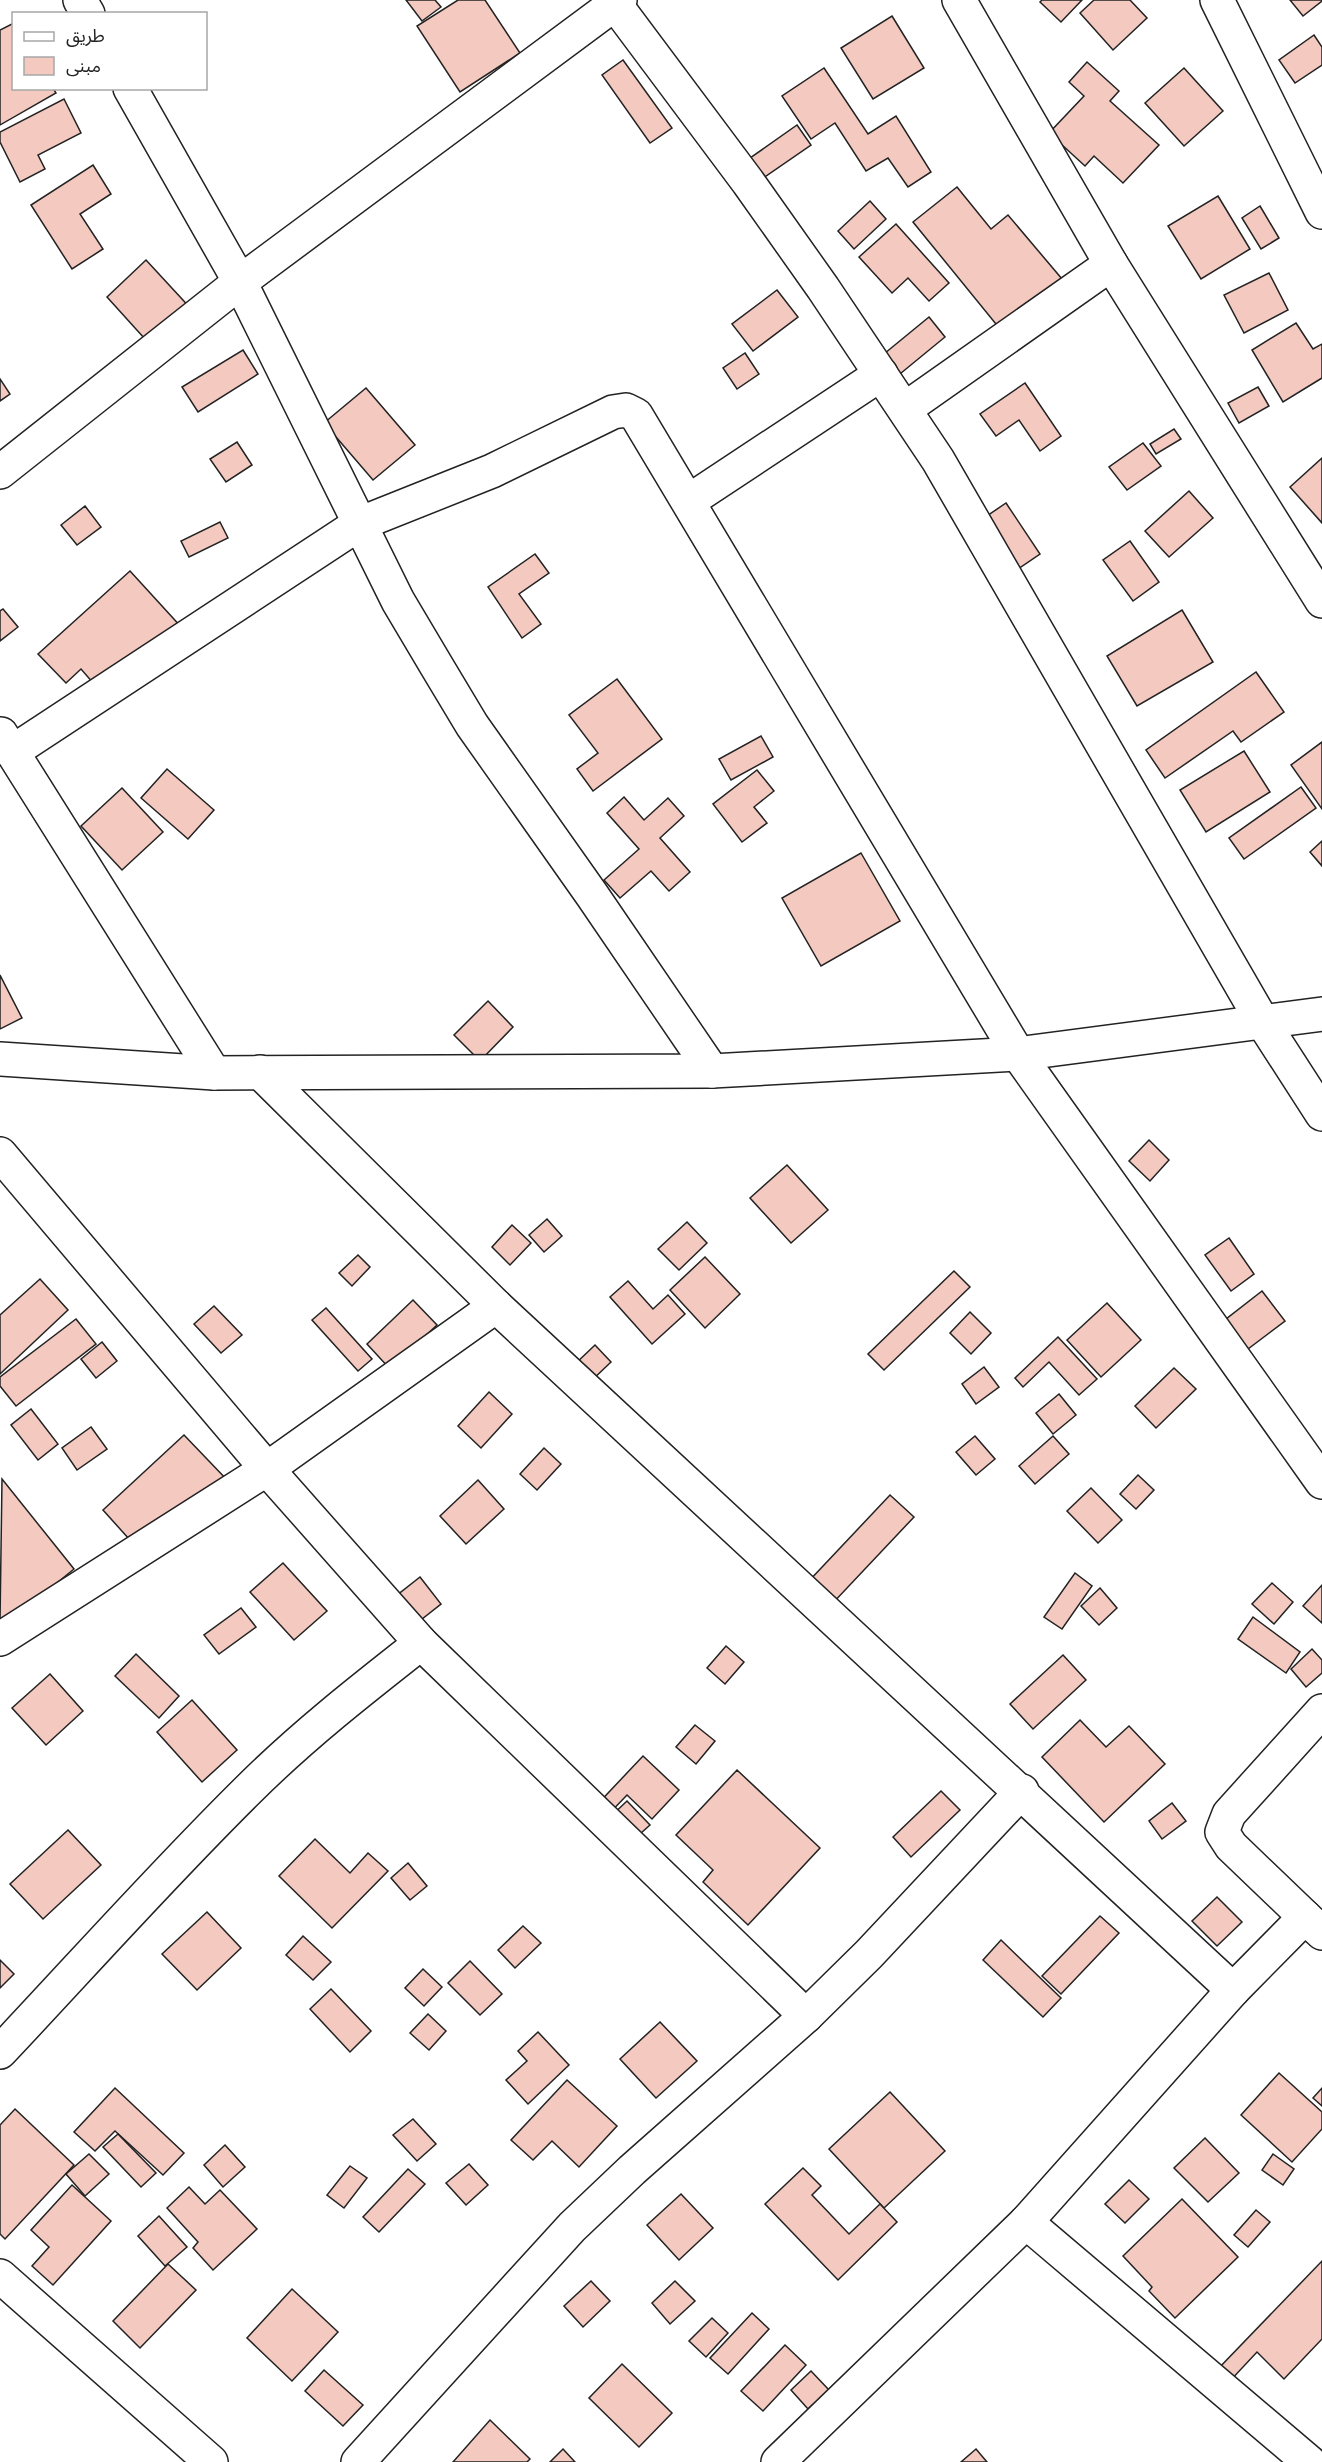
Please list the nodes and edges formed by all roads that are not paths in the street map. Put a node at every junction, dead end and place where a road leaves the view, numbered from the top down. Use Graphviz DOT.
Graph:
graph roads {
  1 [pos="959,0"];
  2 [pos="1217,0"];
  3 [pos="617,2"];
  4 [pos="131,90"];
  5 [pos="1322,212"];
  6 [pos="1111,264"];
  7 [pos="240,282"];
  8 [pos="881,374"];
  9 [pos="904,408"];
  10 [pos="0,472"];
  11 [pos="689,501"];
  12 [pos="359,524"];
  13 [pos="1322,601"];
  14 [pos="6,742"];
  15 [pos="1322,1014"];
  16 [pos="1262,1021"];
  17 [pos="1018,1054"];
  18 [pos="0,1059"];
  19 [pos="712,1071"];
  20 [pos="260,1072"];
  21 [pos="214,1073"];
  22 [pos="1322,1114"];
  23 [pos="0,1154"];
  24 [pos="496,1306"];
  25 [pos="267,1469"];
  26 [pos="1322,1482"];
  27 [pos="0,1639"];
  28 [pos="421,1643"];
  29 [pos="1322,1711"];
  30 [pos="1022,1791"];
  31 [pos="1313,1925"];
  32 [pos="1233,1990"];
  33 [pos="806,2016"];
  34 [pos="0,2052"];
  35 [pos="1026,2222"];
  36 [pos="0,2276"];
  37 [pos="211,2462"];
  38 [pos="358,2462"];
  39 [pos="778,2462"];
  40 [pos="1309,2462"];
  1 -- 6 [label="street"];
  2 -- 5 [label="street"];
  3 -- 7 [label="street"];
  3 -- 8 [label="street"];
  4 -- 7 [label="street"];
  6 -- 9 [label="street"];
  6 -- 13 [label="street"];
  7 -- 10 [label="street"];
  7 -- 12 [label="street"];
  8 -- 9 [label="street"];
  8 -- 11 [label="street"];
  9 -- 16 [label="street"];
  11 -- 12 [label="street"];
  11 -- 17 [label="street"];
  12 -- 14 [label="street"];
  12 -- 19 [label="street"];
  14 -- 21 [label="street"];
  15 -- 16 [label="street"];
  16 -- 17 [label="street"];
  16 -- 22 [label="street"];
  17 -- 19 [label="street"];
  17 -- 26 [label="street"];
  18 -- 21 [label="street"];
  19 -- 20 [label="street"];
  20 -- 21 [label="street"];
  20 -- 24 [label="street"];
  23 -- 25 [label="street"];
  24 -- 25 [label="street"];
  24 -- 30 [label="street"];
  25 -- 27 [label="street"];
  25 -- 28 [label="street"];
  28 -- 33 [label="street"];
  28 -- 34 [label="street"];
  29 -- 31 [label="street"];
  30 -- 32 [label="street"];
  30 -- 33 [label="street"];
  31 -- 32 [label="street"];
  32 -- 35 [label="street"];
  33 -- 38 [label="street"];
  35 -- 39 [label="street"];
  35 -- 40 [label="street"];
  36 -- 37 [label="street"];
}
